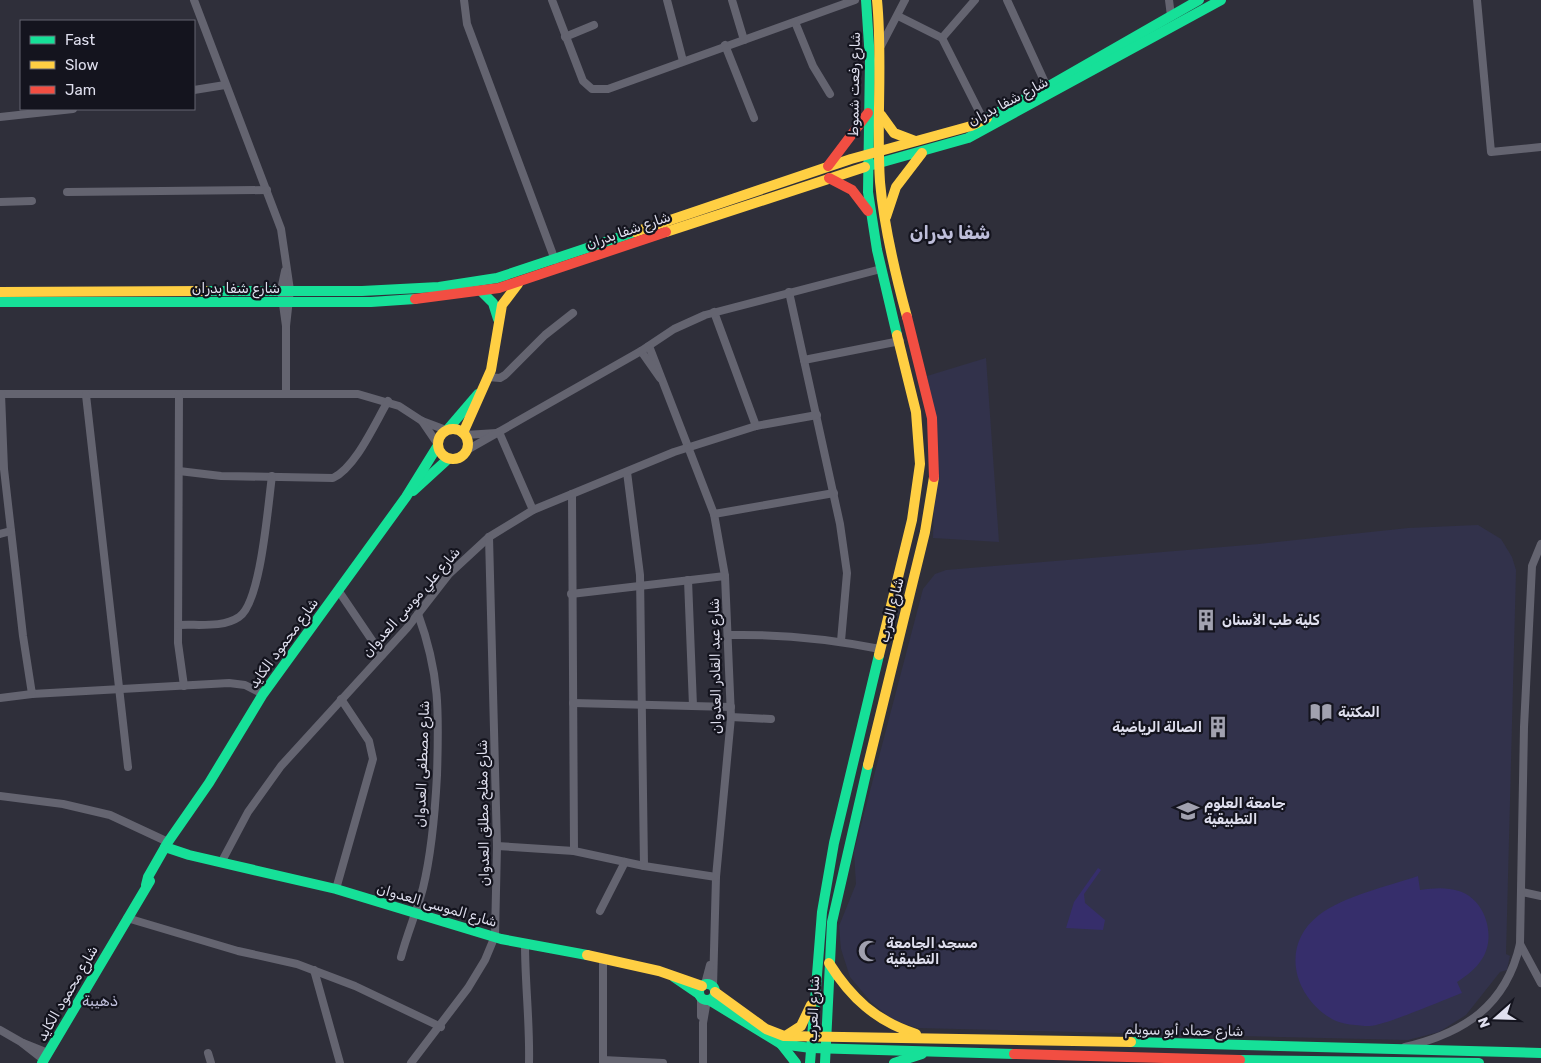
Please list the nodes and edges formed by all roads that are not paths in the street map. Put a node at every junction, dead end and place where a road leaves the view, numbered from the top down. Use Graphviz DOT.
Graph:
graph roads {
  1 [pos="194,0"];
  2 [pos="464,0"];
  3 [pos="552,0"];
  4 [pos="667,0"];
  5 [pos="732,0"];
  6 [pos="855,0"];
  7 [pos="866,0"];
  8 [pos="877,0"];
  9 [pos="905,0"];
  10 [pos="976,0"];
  11 [pos="1007,0"];
  12 [pos="1169,0"];
  13 [pos="1199,0"];
  14 [pos="1221,0"];
  15 [pos="1477,0"];
  16 [pos="898,16"];
  17 [pos="1171,16"];
  18 [pos="795,22"];
  19 [pos="594,25"];
  20 [pos="565,37"];
  21 [pos="942,38"];
  22 [pos="744,40"];
  23 [pos="725,45"];
  24 [pos="881,46"];
  25 [pos="683,61"];
  26 [pos="225,85"];
  27 [pos="1047,87"];
  28 [pos="195,90"];
  29 [pos="830,94"];
  30 [pos="65,110"];
  31 [pos="868,112"];
  32 [pos="880,114"];
  33 [pos="0,117"];
  34 [pos="754,118"];
  35 [pos="984,120"];
  36 [pos="916,142"];
  37 [pos="1541,147"];
  38 [pos="879,151"];
  39 [pos="922,153"];
  40 [pos="867,154"];
  41 [pos="879,165"];
  42 [pos="828,166"];
  43 [pos="867,168"];
  44 [pos="828,178"];
  45 [pos="267,190"];
  46 [pos="67,192"];
  47 [pos="32,201"];
  48 [pos="0,202"];
  49 [pos="871,216"];
  50 [pos="885,221"];
  51 [pos="555,260"];
  52 [pos="881,269"];
  53 [pos="522,282"];
  54 [pos="286,290"];
  55 [pos="481,291"];
  56 [pos="0,292"];
  57 [pos="789,292"];
  58 [pos="0,302"];
  59 [pos="286,302"];
  60 [pos="714,312"];
  61 [pos="573,313"];
  62 [pos="498,319"];
  63 [pos="900,342"];
  64 [pos="649,346"];
  65 [pos="641,351"];
  66 [pos="804,360"];
  67 [pos="487,381"];
  68 [pos="664,383"];
  69 [pos="286,393"];
  70 [pos="1,394"];
  71 [pos="179,394"];
  72 [pos="86,395"];
  73 [pos="388,401"];
  74 [pos="817,415"];
  75 [pos="422,421"];
  76 [pos="756,426"];
  77 [pos="447,430"];
  78 [pos="499,432"];
  79 [pos="464,434"];
  80 [pos="437,445"];
  81 [pos="690,447"];
  82 [pos="467,450"];
  83 [pos="448,460"];
  84 [pos="179,471"];
  85 [pos="627,472"];
  86 [pos="272,476"];
  87 [pos="834,493"];
  88 [pos="572,494"];
  89 [pos="406,497"];
  90 [pos="533,510"];
  91 [pos="714,514"];
  92 [pos="11,531"];
  93 [pos="0,534"];
  94 [pos="489,537"];
  95 [pos="1541,544"];
  96 [pos="725,576"];
  97 [pos="688,580"];
  98 [pos="639,586"];
  99 [pos="338,590"];
  100 [pos="572,594"];
  101 [pos="418,614"];
  102 [pos="179,625"];
  103 [pos="729,635"];
  104 [pos="841,641"];
  105 [pos="880,649"];
  106 [pos="382,655"];
  107 [pos="184,686"];
  108 [pos="119,690"];
  109 [pos="32,694"];
  110 [pos="263,694"];
  111 [pos="0,698"];
  112 [pos="341,699"];
  113 [pos="573,703"];
  114 [pos="641,705"];
  115 [pos="693,706"];
  116 [pos="731,707"];
  117 [pos="731,716"];
  118 [pos="771,719"];
  119 [pos="128,767"];
  120 [pos="0,796"];
  121 [pos="169,846"];
  122 [pos="497,846"];
  123 [pos="574,851"];
  124 [pos="222,861"];
  125 [pos="625,862"];
  126 [pos="644,866"];
  127 [pos="716,877"];
  128 [pos="336,889"];
  129 [pos="1522,892"];
  130 [pos="1541,896"];
  131 [pos="600,911"];
  132 [pos="414,914"];
  133 [pos="127,918"];
  134 [pos="494,936"];
  135 [pos="526,944"];
  136 [pos="1520,944"];
  137 [pos="400,957"];
  138 [pos="604,959"];
  139 [pos="829,962"];
  140 [pos="314,970"];
  141 [pos="1541,983"];
  142 [pos="706,993"];
  143 [pos="814,994"];
  144 [pos="441,1027"];
  145 [pos="0,1030"];
  146 [pos="1450,1032"];
  147 [pos="812,1036"];
  148 [pos="826,1036"];
  149 [pos="929,1037"];
  150 [pos="783,1040"];
  151 [pos="811,1048"];
  152 [pos="825,1049"];
  153 [pos="1389,1050"];
  154 [pos="1452,1051"];
  155 [pos="931,1052"];
  156 [pos="208,1053"];
  157 [pos="1541,1053"];
  158 [pos="1503,1058"];
  159 [pos="1523,1058"];
  160 [pos="45,1059"];
  161 [pos="603,1062"];
  162 [pos="211,1063"];
  163 [pos="340,1063"];
  164 [pos="411,1063"];
  165 [pos="528,1063"];
  166 [pos="663,1063"];
  167 [pos="703,1063"];
  168 [pos="796,1063"];
  169 [pos="810,1063"];
  170 [pos="825,1063"];
  171 [pos="894,1063"];
  172 [pos="1443,1063"];
  173 [pos="1479,1063"];
  1 -- 26 [label="street"];
  2 -- 51 [label="street"];
  3 -- 20 [label="street"];
  4 -- 25 [label="street"];
  5 -- 22 [label="street"];
  6 -- 18 [label="street"];
  7 -- 31 [label="main road, شارع رفعت شموط"];
  8 -- 24 [label="main road, شارع رفعت شموط"];
  9 -- 16 [label="street"];
  10 -- 21 [label="street"];
  11 -- 27 [label="street"];
  12 -- 17 [label="street"];
  13 -- 17 [label="main road, شارع شفا بدران"];
  14 -- 39 [label="main road, شارع شفا بدران"];
  15 -- 37 [label="street"];
  16 -- 21 [label="street"];
  16 -- 24 [label="street"];
  17 -- 27 [label="main road, شارع شفا بدران"];
  18 -- 22 [label="street"];
  18 -- 29 [label="street"];
  19 -- 20 [label="street"];
  20 -- 25 [label="street"];
  21 -- 35 [label="street"];
  22 -- 23 [label="street"];
  23 -- 25 [label="street"];
  23 -- 34 [label="street"];
  24 -- 32 [label="main road, شارع رفعت شموط"];
  26 -- 28 [label="street"];
  26 -- 45 [label="street"];
  27 -- 35 [label="main road, شارع شفا بدران"];
  30 -- 33 [label="street"];
  31 -- 40 [label="main road, شارع رفعت شموط"];
  31 -- 42 [label="main road"];
  32 -- 36 [label="main road"];
  32 -- 38 [label="main road, شارع رفعت شموط"];
  35 -- 36 [label="main road, شارع شفا بدران"];
  36 -- 38 [label="main road, شارع شفا بدران"];
  38 -- 40 [label="main road, شارع شفا بدران"];
  38 -- 41 [label="main road, شارع رفعت شموط"];
  39 -- 41 [label="main road, شارع شفا بدران"];
  39 -- 50 [label="main road"];
  40 -- 42 [label="main road, شارع شفا بدران"];
  40 -- 43 [label="main road, شارع رفعت شموط"];
  41 -- 43 [label="main road, شارع شفا بدران"];
  41 -- 50 [label="main road, شارع العرب"];
  42 -- 51 [label="main road, شارع شفا بدران"];
  43 -- 44 [label="main road, شارع شفا بدران"];
  43 -- 49 [label="main road, شارع العرب"];
  44 -- 49 [label="main road"];
  44 -- 53 [label="main road, شارع شفا بدران"];
  45 -- 46 [label="street"];
  45 -- 54 [label="street"];
  47 -- 48 [label="street"];
  49 -- 52 [label="main road, شارع العرب"];
  50 -- 139 [label="main road, شارع العرب"];
  51 -- 54 [label="main road, شارع شفا بدران"];
  52 -- 57 [label="street"];
  52 -- 63 [label="main road, شارع العرب"];
  53 -- 55 [label="main road, شارع شفا بدران"];
  53 -- 62 [label="main road"];
  54 -- 56 [label="main road, شارع شفا بدران"];
  54 -- 59 [label="street"];
  55 -- 59 [label="main road, شارع شفا بدران"];
  55 -- 62 [label="main road"];
  57 -- 60 [label="street"];
  57 -- 66 [label="street"];
  58 -- 59 [label="main road, شارع شفا بدران"];
  59 -- 69 [label="street"];
  60 -- 64 [label="street"];
  60 -- 76 [label="street"];
  61 -- 67 [label="street"];
  62 -- 67 [label="main road"];
  63 -- 66 [label="street"];
  63 -- 105 [label="main road, شارع العرب"];
  64 -- 65 [label="street"];
  64 -- 68 [label="street, شارع عبد القادر العدوان"];
  65 -- 68 [label="street, شارع عبد القادر العدوان"];
  65 -- 78 [label="street"];
  66 -- 74 [label="street"];
  67 -- 77 [label="main road"];
  67 -- 79 [label="main road"];
  68 -- 81 [label="street, شارع عبد القادر العدوان"];
  69 -- 71 [label="street"];
  69 -- 73 [label="street"];
  70 -- 72 [label="street"];
  70 -- 92 [label="street"];
  71 -- 72 [label="street"];
  71 -- 84 [label="street"];
  72 -- 108 [label="street"];
  73 -- 75 [label="street"];
  73 -- 86 [label="street"];
  74 -- 76 [label="street, شارع علي موسى العدوان"];
  74 -- 87 [label="street"];
  75 -- 77 [label="street"];
  75 -- 80 [label="street"];
  76 -- 81 [label="street, شارع علي موسى العدوان"];
  77 -- 79 [label="main road"];
  77 -- 80 [label="main road"];
  78 -- 79 [label="street"];
  78 -- 82 [label="street"];
  78 -- 90 [label="street"];
  79 -- 82 [label="main road"];
  80 -- 83 [label="main road"];
  80 -- 89 [label="main road, شارع محمود الكايد"];
  81 -- 85 [label="street, شارع علي موسى العدوان"];
  81 -- 91 [label="street, شارع عبد القادر العدوان"];
  82 -- 83 [label="main road"];
  83 -- 89 [label="main road, شارع محمود الكايد"];
  84 -- 86 [label="street"];
  84 -- 102 [label="street"];
  85 -- 88 [label="street, شارع علي موسى العدوان"];
  85 -- 98 [label="street"];
  86 -- 102 [label="street"];
  87 -- 91 [label="street"];
  87 -- 104 [label="street"];
  88 -- 90 [label="street, شارع علي موسى العدوان"];
  88 -- 100 [label="street"];
  89 -- 99 [label="main road, شارع محمود الكايد"];
  90 -- 94 [label="street, شارع علي موسى العدوان"];
  91 -- 96 [label="street, شارع عبد القادر العدوان"];
  92 -- 93 [label="street"];
  92 -- 109 [label="street"];
  94 -- 101 [label="street, شارع علي موسى العدوان"];
  94 -- 122 [label="street, شارع مفلح مطلق العدوان"];
  95 -- 129 [label="street"];
  96 -- 97 [label="street"];
  96 -- 103 [label="street, شارع عبد القادر العدوان"];
  97 -- 98 [label="street"];
  97 -- 115 [label="street"];
  98 -- 100 [label="street"];
  98 -- 114 [label="street"];
  99 -- 106 [label="street"];
  99 -- 110 [label="main road, شارع محمود الكايد"];
  100 -- 113 [label="street"];
  101 -- 106 [label="street, شارع علي موسى العدوان"];
  101 -- 132 [label="street, شارع مصطفى العدوان"];
  102 -- 107 [label="street"];
  103 -- 104 [label="street"];
  103 -- 116 [label="street, شارع عبد القادر العدوان"];
  104 -- 105 [label="street"];
  105 -- 143 [label="main road, شارع العرب"];
  106 -- 112 [label="street, شارع علي موسى العدوان"];
  107 -- 108 [label="street"];
  107 -- 110 [label="street"];
  108 -- 109 [label="street"];
  108 -- 119 [label="street"];
  109 -- 111 [label="street"];
  110 -- 121 [label="main road, شارع محمود الكايد"];
  112 -- 124 [label="street, شارع علي موسى العدوان"];
  112 -- 128 [label="street"];
  113 -- 114 [label="street"];
  113 -- 123 [label="street"];
  114 -- 115 [label="street"];
  114 -- 126 [label="street"];
  115 -- 116 [label="street"];
  116 -- 117 [label="street, شارع عبد القادر العدوان"];
  117 -- 118 [label="street"];
  117 -- 127 [label="street, شارع عبد القادر العدوان"];
  120 -- 121 [label="street"];
  121 -- 124 [label="main road, شارع الموسى العدوان"];
  121 -- 133 [label="main road, شارع محمود الكايد"];
  122 -- 123 [label="street"];
  122 -- 134 [label="street, شارع مفلح مطلق العدوان"];
  123 -- 125 [label="street"];
  124 -- 128 [label="main road, شارع الموسى العدوان"];
  125 -- 126 [label="street"];
  125 -- 131 [label="street"];
  126 -- 127 [label="street"];
  127 -- 142 [label="street, شارع عبد القادر العدوان"];
  128 -- 132 [label="main road, شارع الموسى العدوان"];
  129 -- 130 [label="street"];
  129 -- 136 [label="street"];
  132 -- 134 [label="main road, شارع الموسى العدوان"];
  132 -- 137 [label="street, شارع مصطفى العدوان"];
  133 -- 140 [label="street"];
  133 -- 160 [label="main road, شارع محمود الكايد"];
  134 -- 135 [label="main road, شارع الموسى العدوان"];
  134 -- 144 [label="street, شارع مفلح مطلق العدوان"];
  135 -- 138 [label="main road, شارع الموسى العدوان"];
  135 -- 165 [label="street"];
  136 -- 141 [label="street"];
  136 -- 146 [label="street"];
  138 -- 142 [label="main road, شارع الموسى العدوان"];
  138 -- 161 [label="street"];
  139 -- 148 [label="main road, شارع العرب"];
  139 -- 149 [label="main road"];
  140 -- 144 [label="street"];
  140 -- 163 [label="street"];
  142 -- 150 [label="main road, شارع الموسى العدوان"];
  142 -- 167 [label="street, شارع عبد القادر العدوان"];
  143 -- 147 [label="main road, شارع العرب"];
  143 -- 150 [label="main road"];
  144 -- 164 [label="street, شارع مفلح مطلق العدوان"];
  145 -- 160 [label="street"];
  146 -- 153 [label="street"];
  146 -- 154 [label="street"];
  147 -- 148 [label="main road"];
  147 -- 150 [label="main road"];
  147 -- 151 [label="main road, شارع العرب"];
  148 -- 149 [label="main road, شارع حماد أبو سويلم"];
  148 -- 152 [label="main road, شارع العرب"];
  149 -- 153 [label="main road, شارع حماد أبو سويلم"];
  150 -- 151 [label="main road, شارع الموسى العدوان"];
  150 -- 168 [label="main road"];
  151 -- 152 [label="main road, شارع الموسى العدوان"];
  151 -- 169 [label="main road, شارع العرب"];
  152 -- 155 [label="main road, شارع حماد أبو سويلم"];
  152 -- 170 [label="main road, شارع العرب"];
  153 -- 154 [label="main road, شارع حماد أبو سويلم"];
  154 -- 158 [label="main road, شارع حماد أبو سويلم"];
  155 -- 171 [label="main road"];
  155 -- 172 [label="main road, شارع حماد أبو سويلم"];
  156 -- 162 [label="street"];
  157 -- 159 [label="main road, شارع حماد أبو سويلم"];
  158 -- 159 [label="main road, شارع حماد أبو سويلم"];
  161 -- 166 [label="street"];
  172 -- 173 [label="main road, شارع حماد أبو سويلم"];
}
